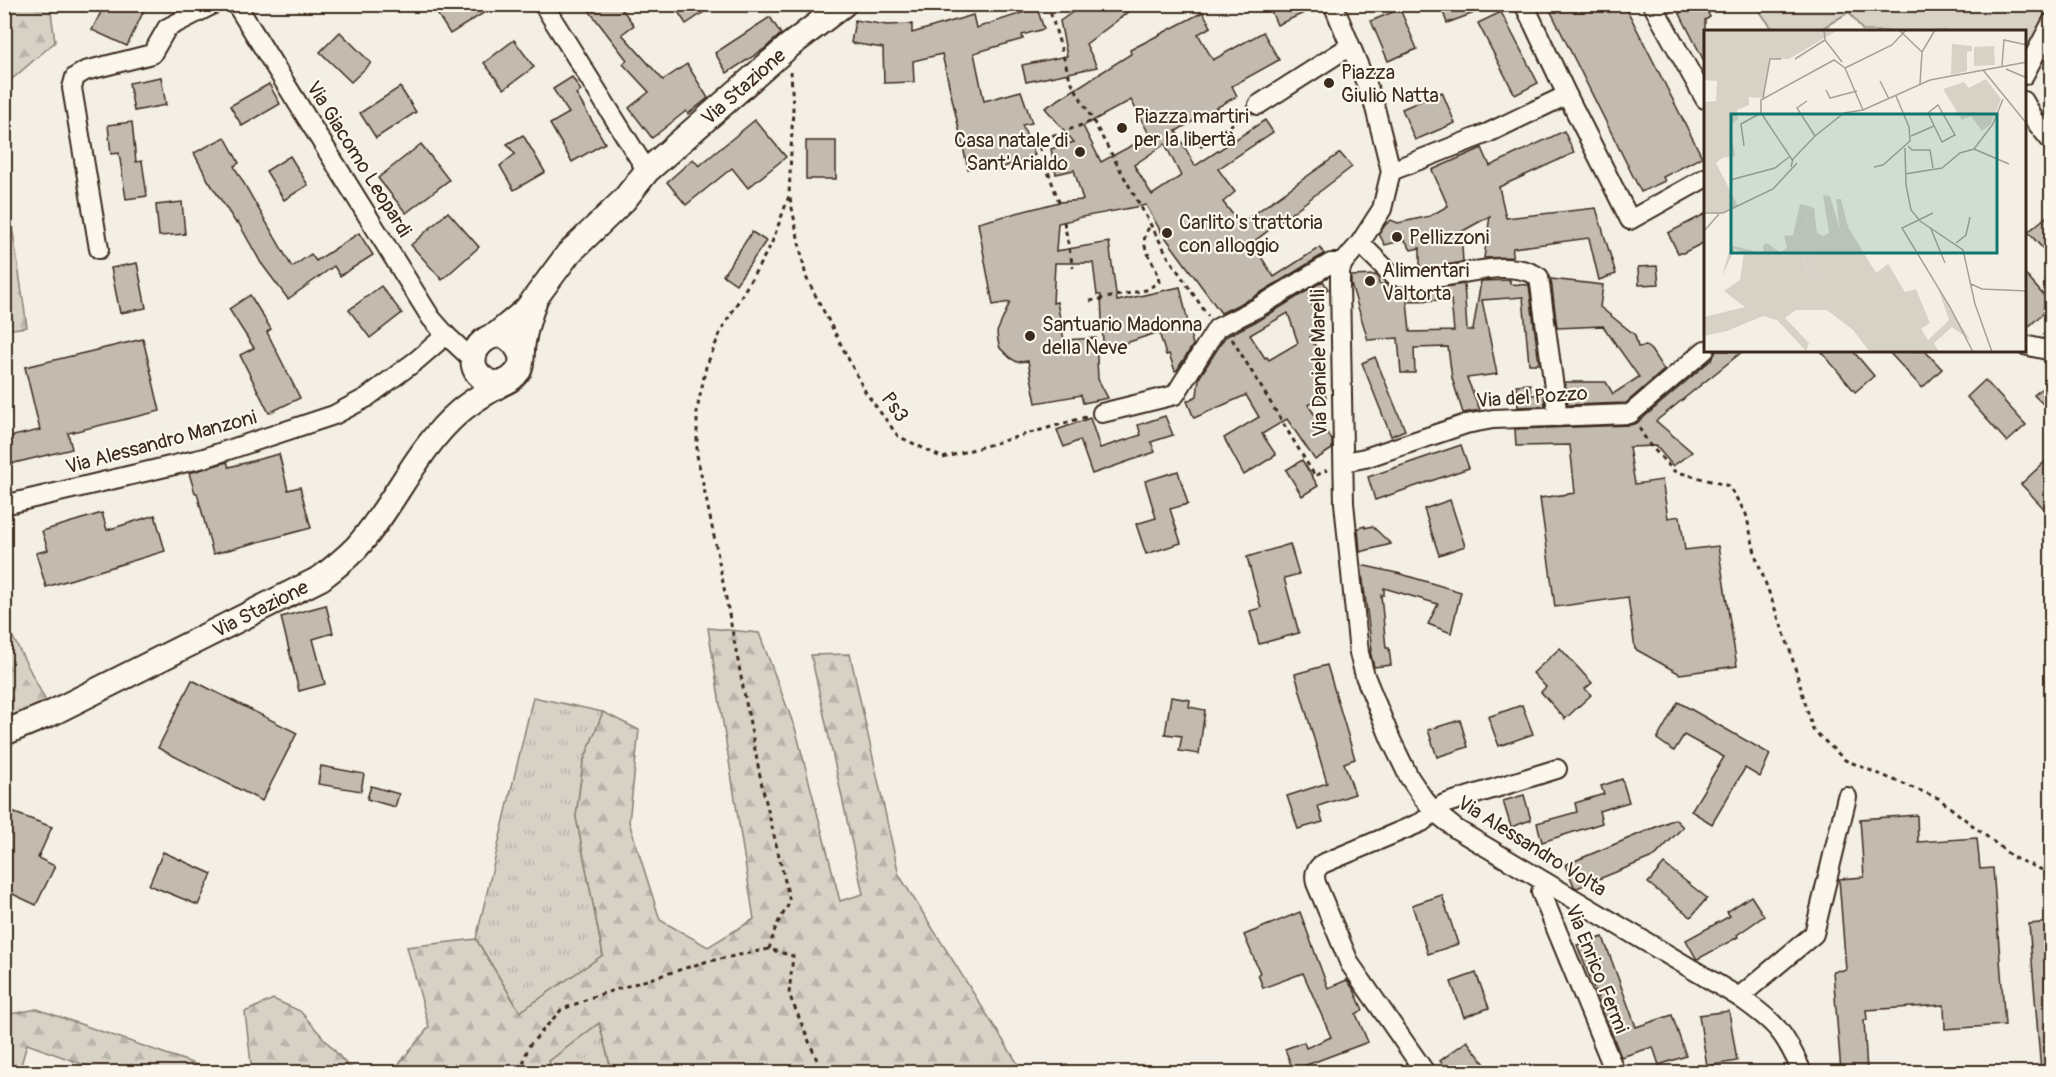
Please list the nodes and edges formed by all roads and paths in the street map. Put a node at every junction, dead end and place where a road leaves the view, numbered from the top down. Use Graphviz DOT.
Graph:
graph roads {
  1 [pos="214,4"];
  2 [pos="237,4"];
  3 [pos="543,4"];
  4 [pos="844,4"];
  5 [pos="1048,4"];
  6 [pos="1333,4"];
  7 [pos="1524,4"];
  8 [pos="1652,4"];
  9 [pos="2052,22"];
  10 [pos="789,46"];
  11 [pos="1350,46"];
  12 [pos="2026,73"];
  13 [pos="1567,95"];
  14 [pos="1704,97"];
  15 [pos="2026,103"];
  16 [pos="1258,105"];
  17 [pos="1094,120"];
  18 [pos="2052,142"];
  19 [pos="1200,147"];
  20 [pos="647,171"];
  21 [pos="1391,171"];
  22 [pos="1704,179"];
  23 [pos="789,196"];
  24 [pos="1059,202"];
  25 [pos="1064,222"];
  26 [pos="1151,225"];
  27 [pos="1360,243"];
  28 [pos="99,249"];
  29 [pos="1343,263"];
  30 [pos="1072,268"];
  31 [pos="535,300"];
  32 [pos="1090,301"];
  33 [pos="1217,328"];
  34 [pos="446,335"];
  35 [pos="492,336"];
  36 [pos="2026,345"];
  37 [pos="1704,351"];
  38 [pos="2052,351"];
  39 [pos="521,355"];
  40 [pos="474,364"];
  41 [pos="509,380"];
  42 [pos="458,413"];
  43 [pos="1102,413"];
  44 [pos="1630,414"];
  45 [pos="1558,417"];
  46 [pos="1344,462"];
  47 [pos="4,505"];
  48 [pos="4,733"];
  49 [pos="1557,769"];
  50 [pos="1847,797"];
  51 [pos="1435,812"];
  52 [pos="2052,874"];
  53 [pos="1545,882"];
  54 [pos="769,949"];
  55 [pos="1739,998"];
  56 [pos="521,1072"];
  57 [pos="822,1072"];
  58 [pos="1425,1072"];
  59 [pos="1615,1072"];
  60 [pos="1802,1072"];
  1 -- 28 [label="street"];
  2 -- 34 [label="street, Via Giacomo Leopardi"];
  3 -- 20 [label="street"];
  4 -- 10 [label="main road, Via Stazione"];
  5 -- 17 [label="path"];
  6 -- 11 [label="street"];
  7 -- 13 [label="street"];
  8 -- 14 [label="street"];
  9 -- 12 [label="street"];
  10 -- 20 [label="main road, Via Stazione"];
  10 -- 23 [label="path"];
  11 -- 16 [label="street"];
  11 -- 21 [label="street"];
  13 -- 21 [label="street"];
  13 -- 22 [label="street"];
  15 -- 18 [label="street"];
  16 -- 19 [label="path"];
  17 -- 24 [label="path"];
  17 -- 26 [label="path"];
  20 -- 31 [label="main road, Via Stazione"];
  21 -- 27 [label="street"];
  23 -- 43 [label="path, Ps3"];
  23 -- 54 [label="path"];
  25 -- 30 [label="path"];
  26 -- 32 [label="path"];
  26 -- 33 [label="path"];
  27 -- 29 [label="street"];
  27 -- 45 [label="street"];
  29 -- 33 [label="street"];
  29 -- 46 [label="street, Via Daniele Marelli"];
  31 -- 35 [label="main road, Via Stazione"];
  31 -- 39 [label="main road, Via Stazione"];
  33 -- 43 [label="street"];
  33 -- 46 [label="path"];
  34 -- 35 [label="street"];
  34 -- 40 [label="street, Via Giacomo Leopardi"];
  34 -- 47 [label="street, Via Alessandro Manzoni"];
  35 -- 39 [label="main road"];
  35 -- 40 [label="main road"];
  36 -- 38 [label="street"];
  37 -- 44 [label="street"];
  39 -- 41 [label="main road"];
  40 -- 41 [label="main road"];
  40 -- 42 [label="main road, Via Stazione"];
  41 -- 42 [label="main road, Via Stazione"];
  42 -- 48 [label="main road, Via Stazione"];
  44 -- 45 [label="street, Via del Pozzo"];
  44 -- 52 [label="path"];
  45 -- 46 [label="street, Via del Pozzo"];
  46 -- 51 [label="street, Via Alessandro Volta"];
  49 -- 51 [label="street"];
  50 -- 55 [label="street"];
  51 -- 53 [label="street, Via Alessandro Volta"];
  51 -- 58 [label="street"];
  53 -- 55 [label="street, Via Alessandro Volta"];
  53 -- 59 [label="street, Via Enrico Fermi"];
  54 -- 56 [label="path"];
  54 -- 57 [label="path"];
  55 -- 60 [label="street, Via Alessandro Volta"];
}
